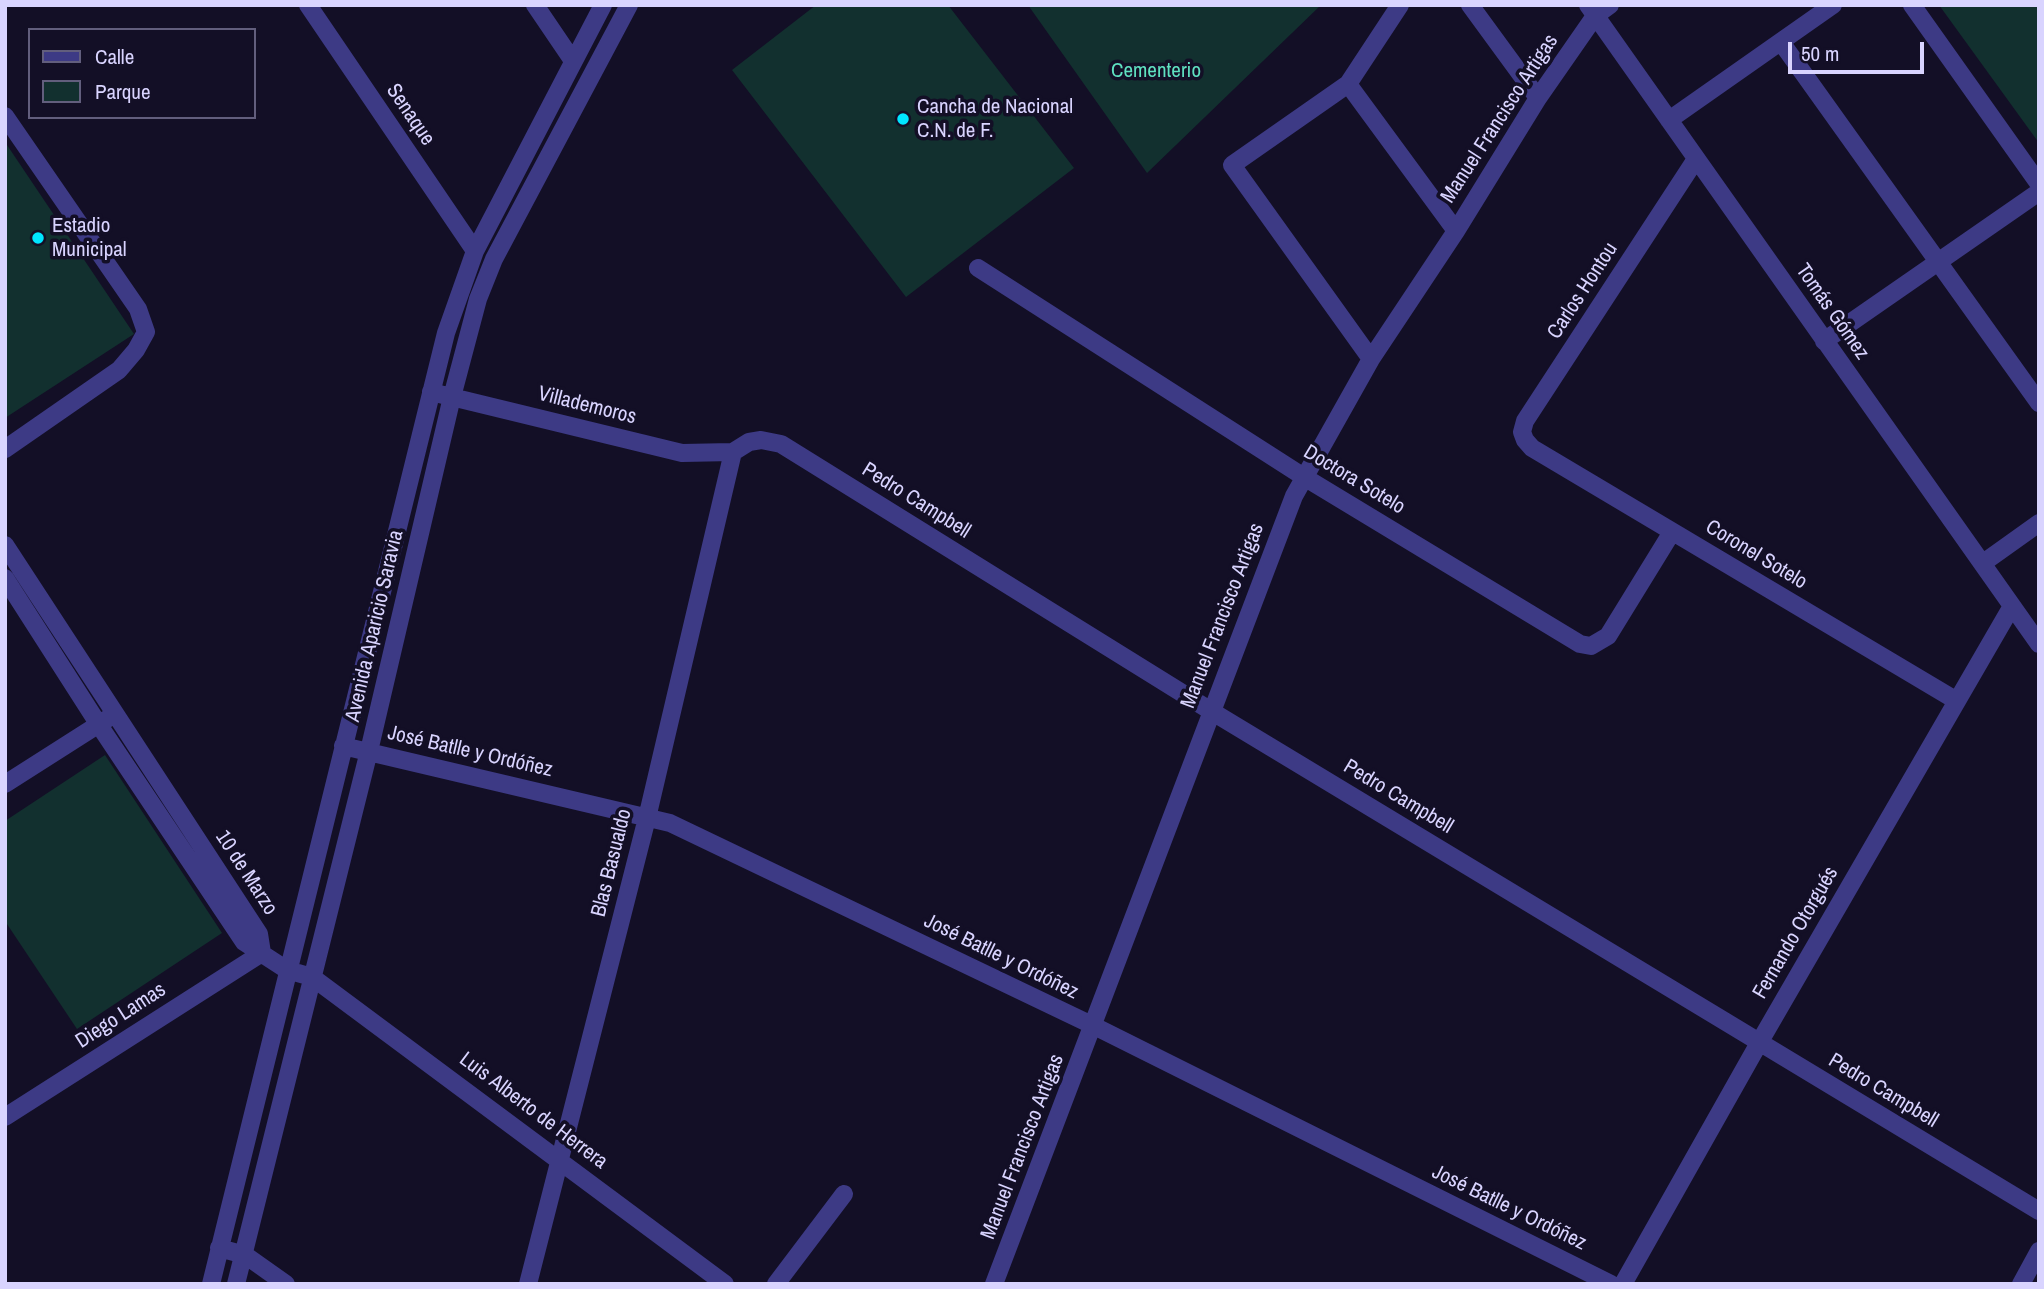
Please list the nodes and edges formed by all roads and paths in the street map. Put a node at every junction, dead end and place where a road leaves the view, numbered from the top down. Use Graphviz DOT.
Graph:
graph roads {
  1 [pos="308,5"];
  2 [pos="535,5"];
  3 [pos="603,5"];
  4 [pos="628,5"];
  5 [pos="1400,5"];
  6 [pos="1470,5"];
  7 [pos="1833,5"];
  8 [pos="1912,5"];
  9 [pos="1598,9"];
  10 [pos="1781,42"];
  11 [pos="573,61"];
  12 [pos="1348,84"];
  13 [pos="1538,98"];
  14 [pos="5,116"];
  15 [pos="1669,120"];
  16 [pos="1696,159"];
  17 [pos="2039,184"];
  18 [pos="2039,192"];
  19 [pos="1456,231"];
  20 [pos="475,251"];
  21 [pos="1938,262"];
  22 [pos="978,268"];
  23 [pos="458,292"];
  24 [pos="478,299"];
  25 [pos="1824,341"];
  26 [pos="1371,359"];
  27 [pos="431,392"];
  28 [pos="452,397"];
  29 [pos="2039,403"];
  30 [pos="5,449"];
  31 [pos="1532,449"];
  32 [pos="733,452"];
  33 [pos="1304,477"];
  34 [pos="2039,523"];
  35 [pos="1672,532"];
  36 [pos="5,545"];
  37 [pos="1983,563"];
  38 [pos="5,578"];
  39 [pos="2012,606"];
  40 [pos="2039,644"];
  41 [pos="1957,701"];
  42 [pos="1211,710"];
  43 [pos="115,713"];
  44 [pos="99,725"];
  45 [pos="343,746"];
  46 [pos="369,751"];
  47 [pos="5,784"];
  48 [pos="647,818"];
  49 [pos="262,953"];
  50 [pos="288,970"];
  51 [pos="312,977"];
  52 [pos="1094,1026"];
  53 [pos="1759,1043"];
  54 [pos="5,1117"];
  55 [pos="560,1160"];
  56 [pos="844,1194"];
  57 [pos="2039,1211"];
  58 [pos="219,1248"];
  59 [pos="2039,1251"];
  60 [pos="245,1255"];
  61 [pos="211,1284"];
  62 [pos="236,1284"];
  63 [pos="286,1284"];
  64 [pos="528,1284"];
  65 [pos="725,1284"];
  66 [pos="776,1284"];
  67 [pos="994,1284"];
  68 [pos="1611,1284"];
  69 [pos="1623,1284"];
  70 [pos="2021,1284"];
  1 -- 20 [label="street, Senaque"];
  2 -- 11 [label="street"];
  3 -- 11 [label="street, Avenida Aparicio Saravia"];
  4 -- 24 [label="street, Avenida Aparicio Saravia"];
  5 -- 12 [label="street"];
  6 -- 13 [label="street"];
  7 -- 10 [label="street"];
  8 -- 17 [label="street"];
  9 -- 13 [label="street, Manuel Francisco Artigas"];
  9 -- 15 [label="street, Tomás Gómez"];
  10 -- 15 [label="street"];
  10 -- 21 [label="street"];
  11 -- 20 [label="street, Avenida Aparicio Saravia"];
  12 -- 19 [label="street"];
  12 -- 26 [label="street"];
  13 -- 19 [label="street, Manuel Francisco Artigas"];
  14 -- 30 [label="street"];
  15 -- 16 [label="street, Tomás Gómez"];
  16 -- 25 [label="street, Tomás Gómez"];
  16 -- 31 [label="street, Carlos Hontou"];
  18 -- 21 [label="street"];
  19 -- 26 [label="street, Manuel Francisco Artigas"];
  20 -- 23 [label="street, Avenida Aparicio Saravia"];
  21 -- 25 [label="street"];
  21 -- 29 [label="street"];
  22 -- 33 [label="street, Doctora Sotelo"];
  23 -- 24 [label="street"];
  23 -- 27 [label="street, Avenida Aparicio Saravia"];
  24 -- 28 [label="street, Avenida Aparicio Saravia"];
  25 -- 37 [label="street, Tomás Gómez"];
  26 -- 33 [label="street, Manuel Francisco Artigas"];
  27 -- 28 [label="street, Villademoros"];
  27 -- 45 [label="street, Avenida Aparicio Saravia"];
  28 -- 32 [label="street, Villademoros"];
  28 -- 46 [label="street, Avenida Aparicio Saravia"];
  31 -- 35 [label="street, Coronel Sotelo"];
  32 -- 42 [label="street, Pedro Campbell"];
  32 -- 48 [label="street, Blas Basualdo"];
  33 -- 35 [label="street, Doctora Sotelo"];
  33 -- 42 [label="street, Manuel Francisco Artigas"];
  34 -- 37 [label="street"];
  35 -- 41 [label="street, Coronel Sotelo"];
  36 -- 43 [label="street, 10 de Marzo"];
  37 -- 39 [label="street, Tomás Gómez"];
  38 -- 44 [label="street, 10 de Marzo"];
  39 -- 40 [label="street, Tomás Gómez"];
  39 -- 41 [label="street, Fernando Otorgués"];
  41 -- 53 [label="street, Fernando Otorgués"];
  42 -- 52 [label="street, Manuel Francisco Artigas"];
  42 -- 53 [label="street, Pedro Campbell"];
  43 -- 44 [label="street"];
  43 -- 49 [label="street, 10 de Marzo"];
  44 -- 47 [label="street"];
  44 -- 49 [label="street, 10 de Marzo"];
  45 -- 46 [label="street, José Batlle y Ordóñez"];
  45 -- 50 [label="street, Avenida Aparicio Saravia"];
  46 -- 48 [label="street, José Batlle y Ordóñez"];
  46 -- 51 [label="street, Avenida Aparicio Saravia"];
  48 -- 52 [label="street, José Batlle y Ordóñez"];
  48 -- 55 [label="street, Blas Basualdo"];
  49 -- 50 [label="street"];
  49 -- 54 [label="street, Diego Lamas"];
  50 -- 51 [label="street"];
  50 -- 58 [label="street, Avenida Aparicio Saravia"];
  51 -- 55 [label="street, Luis Alberto de Herrera"];
  51 -- 60 [label="street, Avenida Aparicio Saravia"];
  52 -- 67 [label="street, Manuel Francisco Artigas"];
  52 -- 68 [label="street, José Batlle y Ordóñez"];
  53 -- 57 [label="street, Pedro Campbell"];
  53 -- 69 [label="street, Fernando Otorgués"];
  55 -- 64 [label="street, Blas Basualdo"];
  55 -- 65 [label="street, Luis Alberto de Herrera"];
  56 -- 66 [label="street"];
  58 -- 60 [label="street"];
  58 -- 61 [label="street, Avenida Aparicio Saravia"];
  59 -- 70 [label="street"];
  60 -- 62 [label="street, Avenida Aparicio Saravia"];
  60 -- 63 [label="street"];
}
